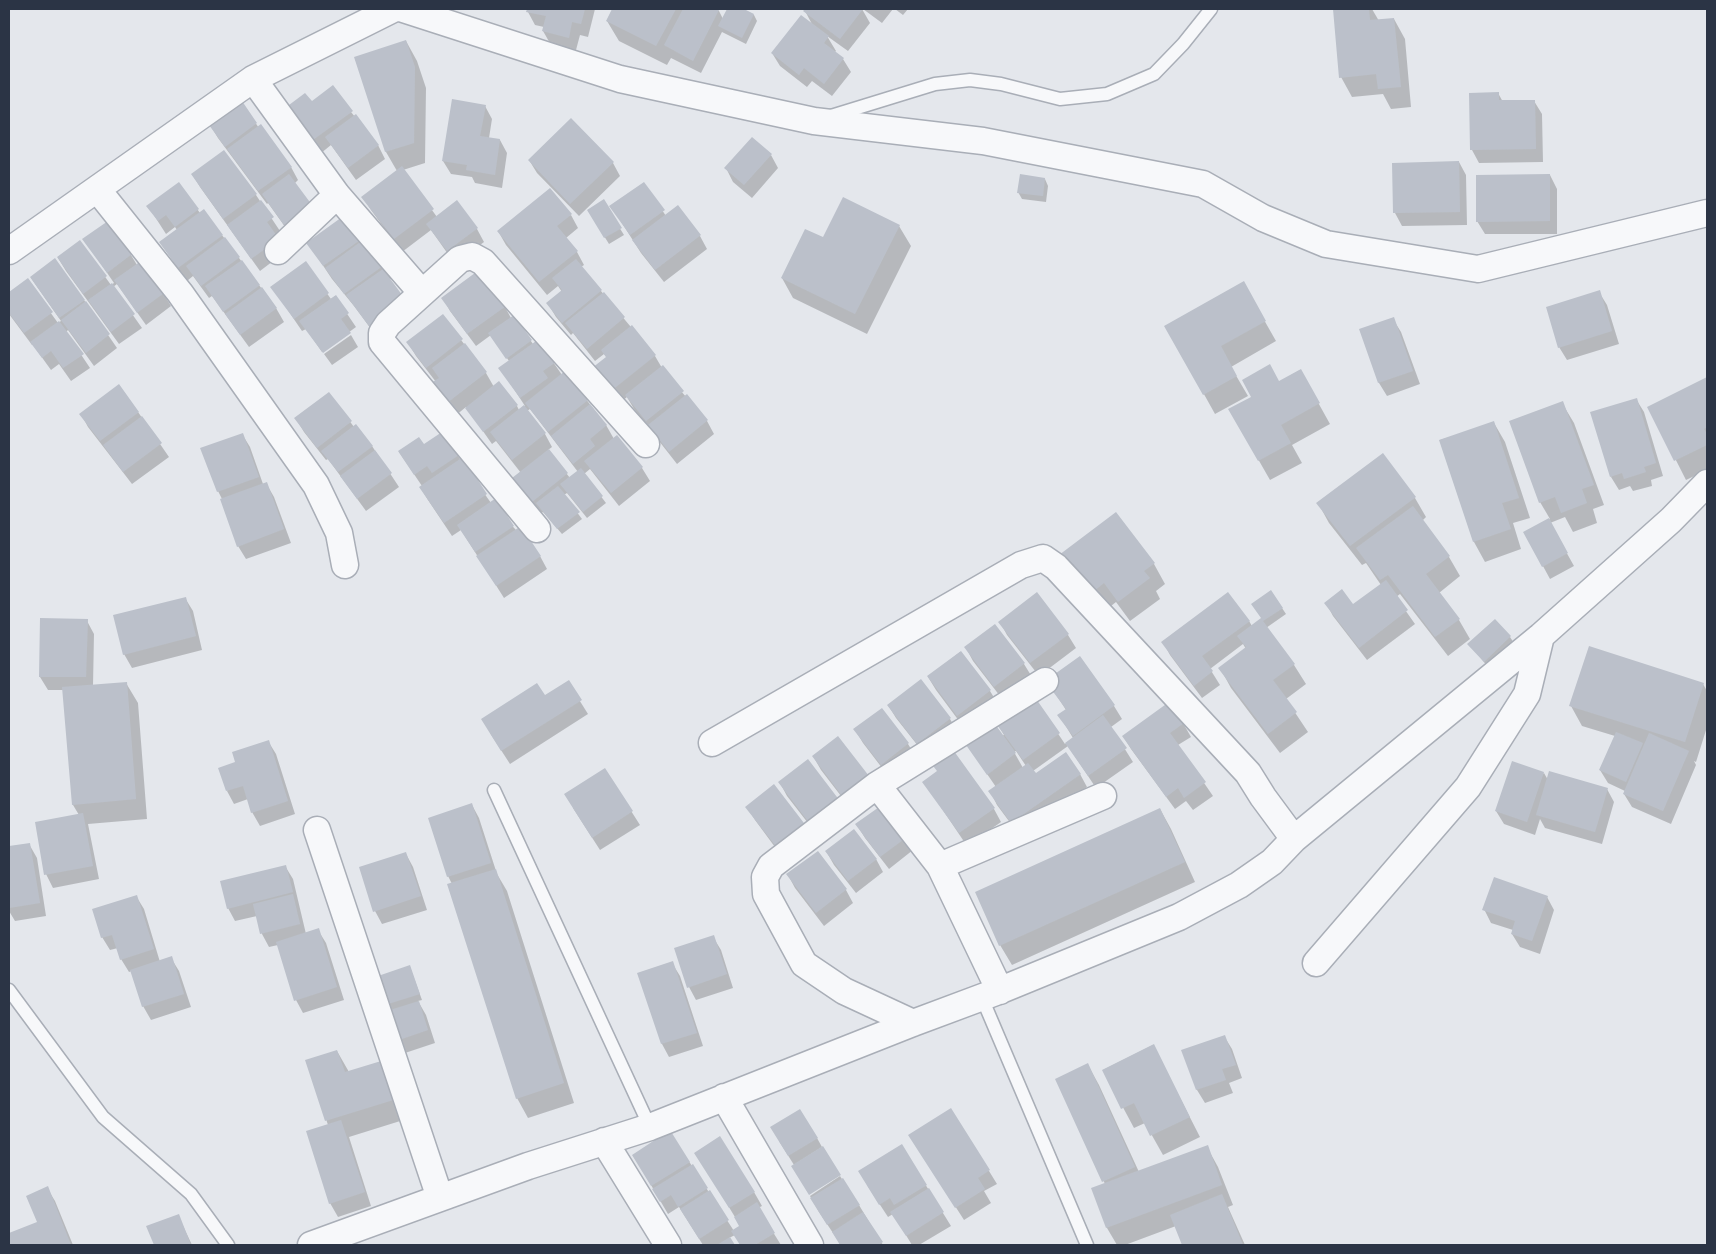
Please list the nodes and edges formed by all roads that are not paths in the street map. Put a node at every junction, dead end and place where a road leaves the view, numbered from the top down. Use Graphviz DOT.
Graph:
graph roads {
  1 [pos="393,9"];
  2 [pos="403,9"];
  3 [pos="1211,9"];
  4 [pos="253,80"];
  5 [pos="814,121"];
  6 [pos="96,189"];
  7 [pos="337,195"];
  8 [pos="1707,213"];
  9 [pos="9,251"];
  10 [pos="278,251"];
  11 [pos="422,293"];
  12 [pos="646,444"];
  13 [pos="1707,483"];
  14 [pos="537,529"];
  15 [pos="345,565"];
  16 [pos="1541,636"];
  17 [pos="1045,681"];
  18 [pos="712,743"];
  19 [pos="877,785"];
  20 [pos="494,790"];
  21 [pos="1103,796"];
  22 [pos="317,830"];
  23 [pos="1294,839"];
  24 [pos="940,866"];
  25 [pos="1316,963"];
  26 [pos="9,990"];
  27 [pos="991,994"];
  28 [pos="913,1023"];
  29 [pos="724,1098"];
  30 [pos="650,1127"];
  31 [pos="604,1141"];
  32 [pos="440,1198"];
  33 [pos="228,1245"];
  34 [pos="311,1245"];
  35 [pos="668,1245"];
  36 [pos="810,1245"];
  37 [pos="1087,1245"];
  1 -- 4 [label="street"];
  2 -- 5 [label="street"];
  3 -- 5 [label="lane"];
  4 -- 6 [label="street"];
  4 -- 7 [label="street"];
  5 -- 8 [label="street"];
  6 -- 9 [label="street"];
  6 -- 15 [label="street"];
  7 -- 10 [label="street"];
  7 -- 11 [label="street"];
  11 -- 12 [label="street"];
  11 -- 14 [label="street"];
  13 -- 16 [label="street"];
  16 -- 23 [label="street"];
  16 -- 25 [label="street"];
  17 -- 19 [label="street"];
  18 -- 23 [label="street"];
  19 -- 24 [label="street"];
  19 -- 28 [label="street"];
  20 -- 30 [label="lane"];
  21 -- 24 [label="street"];
  22 -- 32 [label="street"];
  23 -- 27 [label="street"];
  24 -- 27 [label="street"];
  26 -- 33 [label="lane"];
  27 -- 28 [label="street"];
  27 -- 37 [label="lane"];
  28 -- 29 [label="street"];
  29 -- 30 [label="street"];
  29 -- 36 [label="street"];
  30 -- 31 [label="street"];
  31 -- 32 [label="street"];
  31 -- 35 [label="street"];
  32 -- 34 [label="street"];
}
